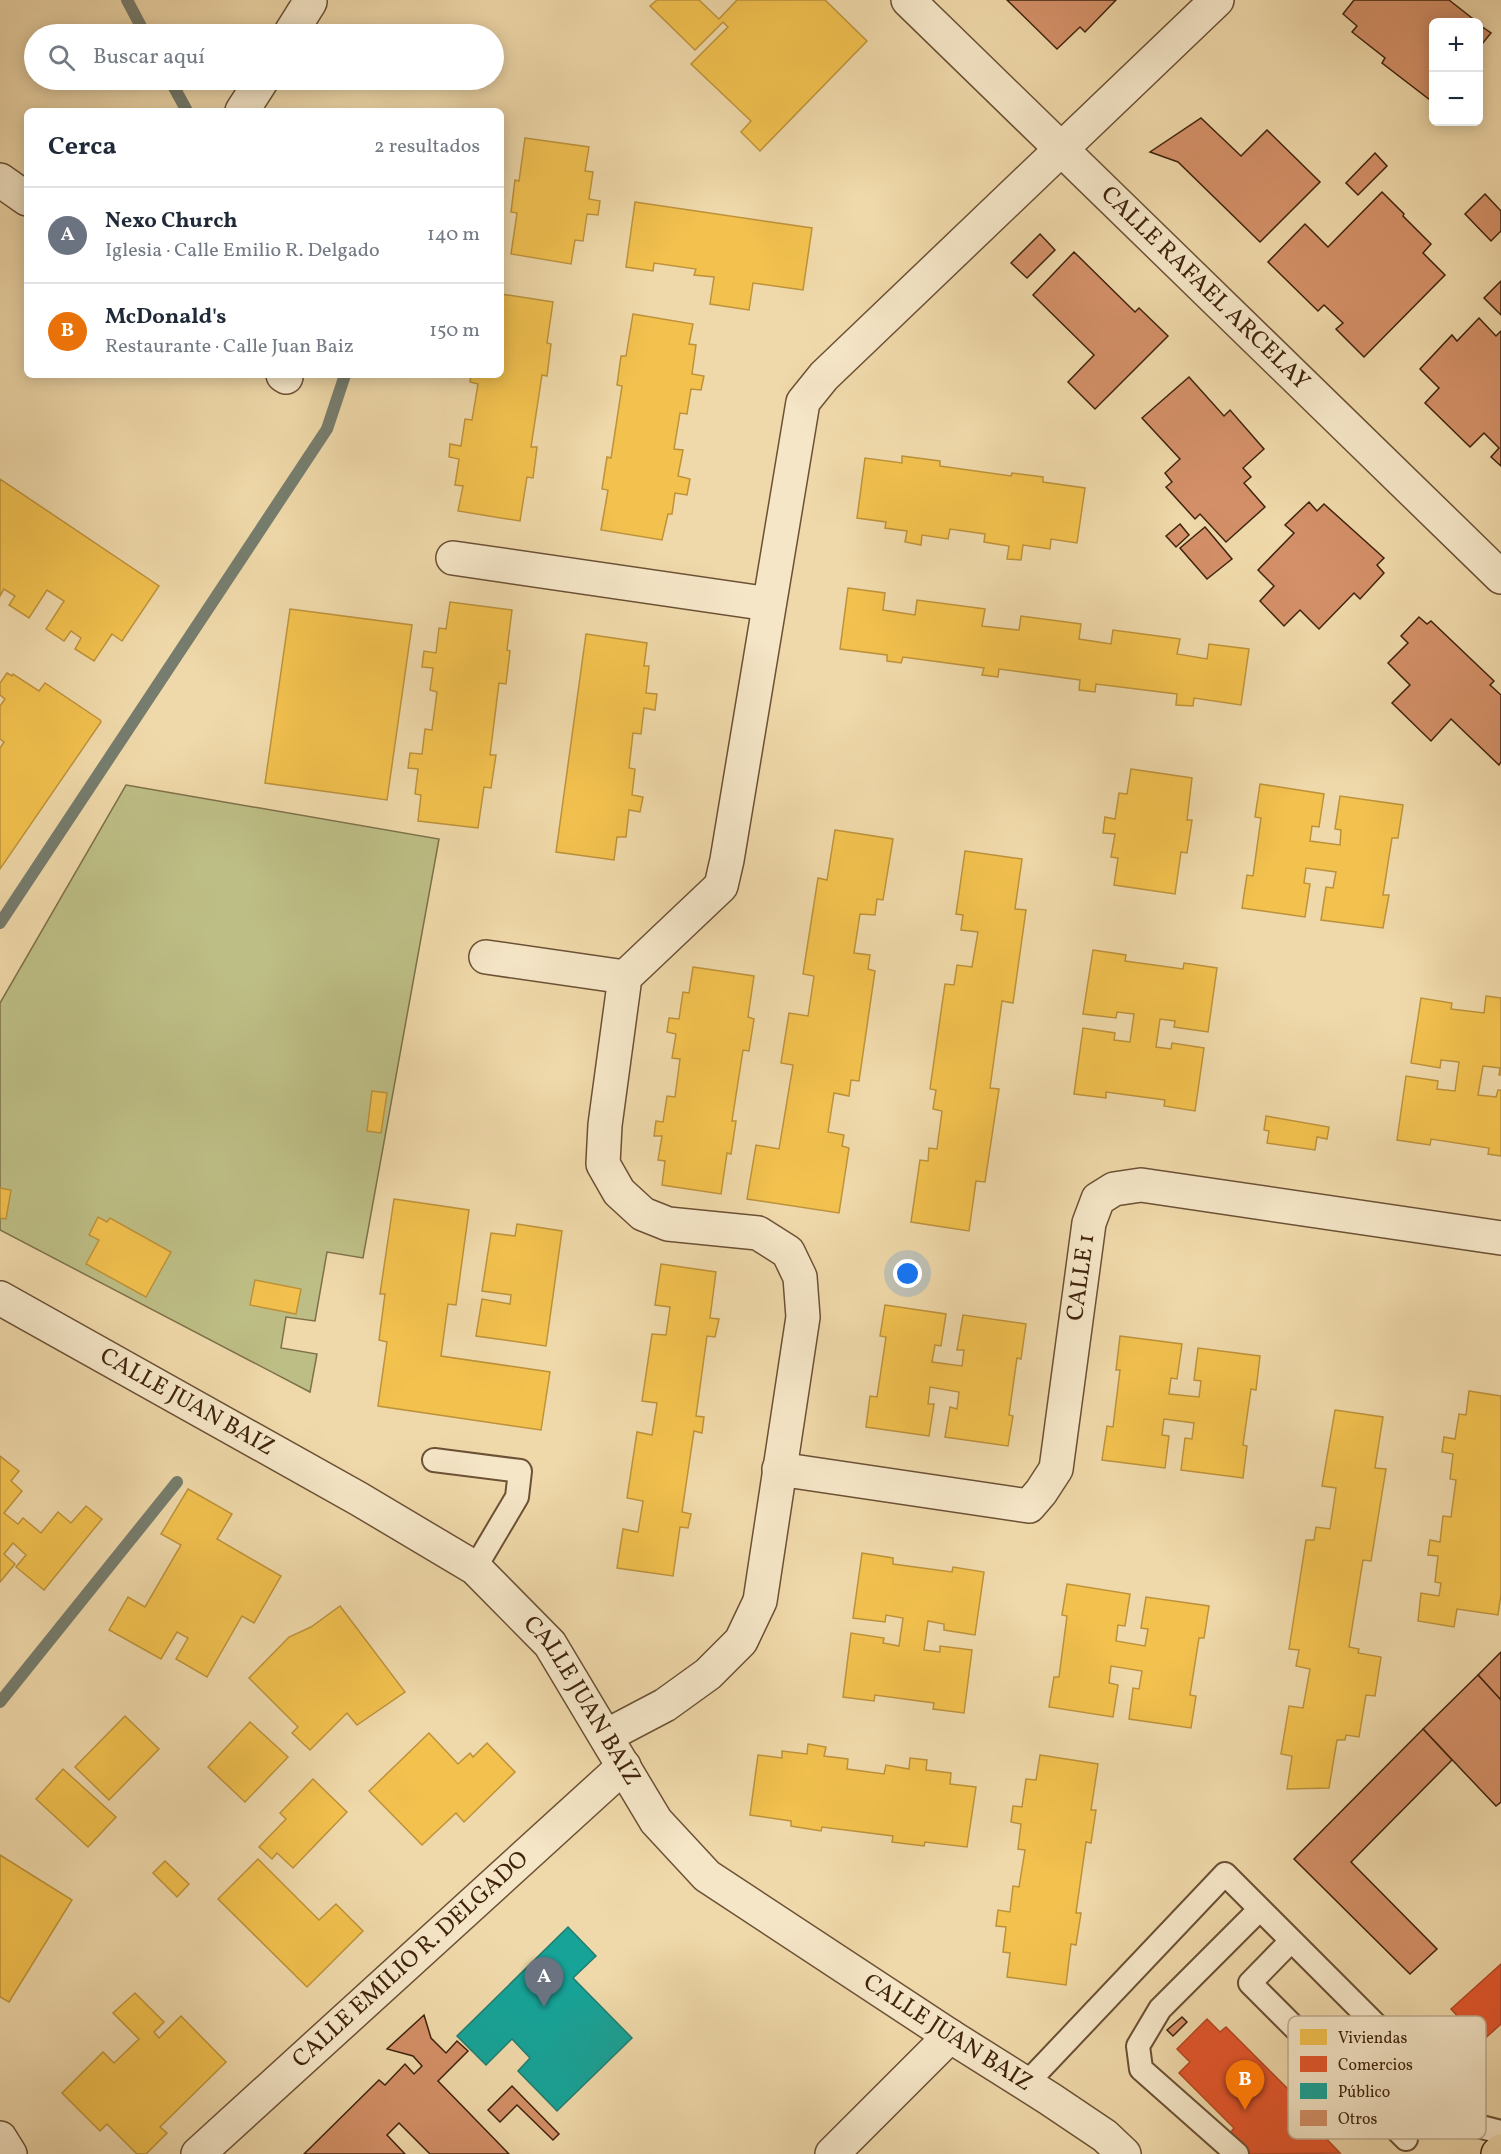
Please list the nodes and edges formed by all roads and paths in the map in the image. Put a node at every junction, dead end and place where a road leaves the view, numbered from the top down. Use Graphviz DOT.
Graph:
graph roads {
  1 [pos="308,0"];
  2 [pos="908,0"];
  3 [pos="1217,0"];
  4 [pos="296,24"];
  5 [pos="256,90"];
  6 [pos="244,108"];
  7 [pos="1062,149"];
  8 [pos="0,180"];
  9 [pos="24,197"];
  10 [pos="453,558"];
  11 [pos="1501,578"];
  12 [pos="769,604"];
  13 [pos="486,957"];
  14 [pos="625,977"];
  15 [pos="1501,1238"];
  16 [pos="1,1301"];
  17 [pos="434,1460"];
  18 [pos="779,1469"];
  19 [pos="475,1568"];
  20 [pos="606,1736"];
  21 [pos="624,1766"];
  22 [pos="1259,1910"];
  23 [pos="1291,1941"];
  24 [pos="1367,2016"];
  25 [pos="1288,2024"];
  26 [pos="950,2036"];
  27 [pos="1026,2084"];
  28 [pos="1486,2128"];
  29 [pos="1501,2132"];
  30 [pos="0,2138"];
  31 [pos="10,2154"];
  32 [pos="198,2154"];
  33 [pos="832,2154"];
  34 [pos="1124,2154"];
  35 [pos="1237,2154"];
  1 -- 4 [label="street"];
  2 -- 7 [label="street, CALLE RAFAEL ARCELAY"];
  3 -- 7 [label="street"];
  5 -- 6 [label="street"];
  7 -- 11 [label="street, CALLE RAFAEL ARCELAY"];
  7 -- 12 [label="street"];
  8 -- 9 [label="street"];
  10 -- 12 [label="street"];
  12 -- 14 [label="street"];
  13 -- 14 [label="street"];
  14 -- 18 [label="street"];
  15 -- 18 [label="street, CALLE 1"];
  16 -- 19 [label="street, CALLE JUAN BAIZ"];
  17 -- 19 [label="lane"];
  18 -- 20 [label="street"];
  19 -- 20 [label="street, CALLE JUAN BAIZ"];
  20 -- 21 [label="street, CALLE JUAN BAIZ"];
  21 -- 26 [label="street, CALLE JUAN BAIZ"];
  21 -- 32 [label="street, CALLE EMILIO R. DELGADO"];
  22 -- 23 [label="lane"];
  22 -- 27 [label="lane"];
  22 -- 35 [label="lane"];
  23 -- 24 [label="lane"];
  23 -- 25 [label="lane"];
  26 -- 27 [label="street, CALLE JUAN BAIZ"];
  26 -- 33 [label="street"];
  27 -- 34 [label="street, CALLE JUAN BAIZ"];
  28 -- 29 [label="lane"];
  30 -- 31 [label="street"];
}
